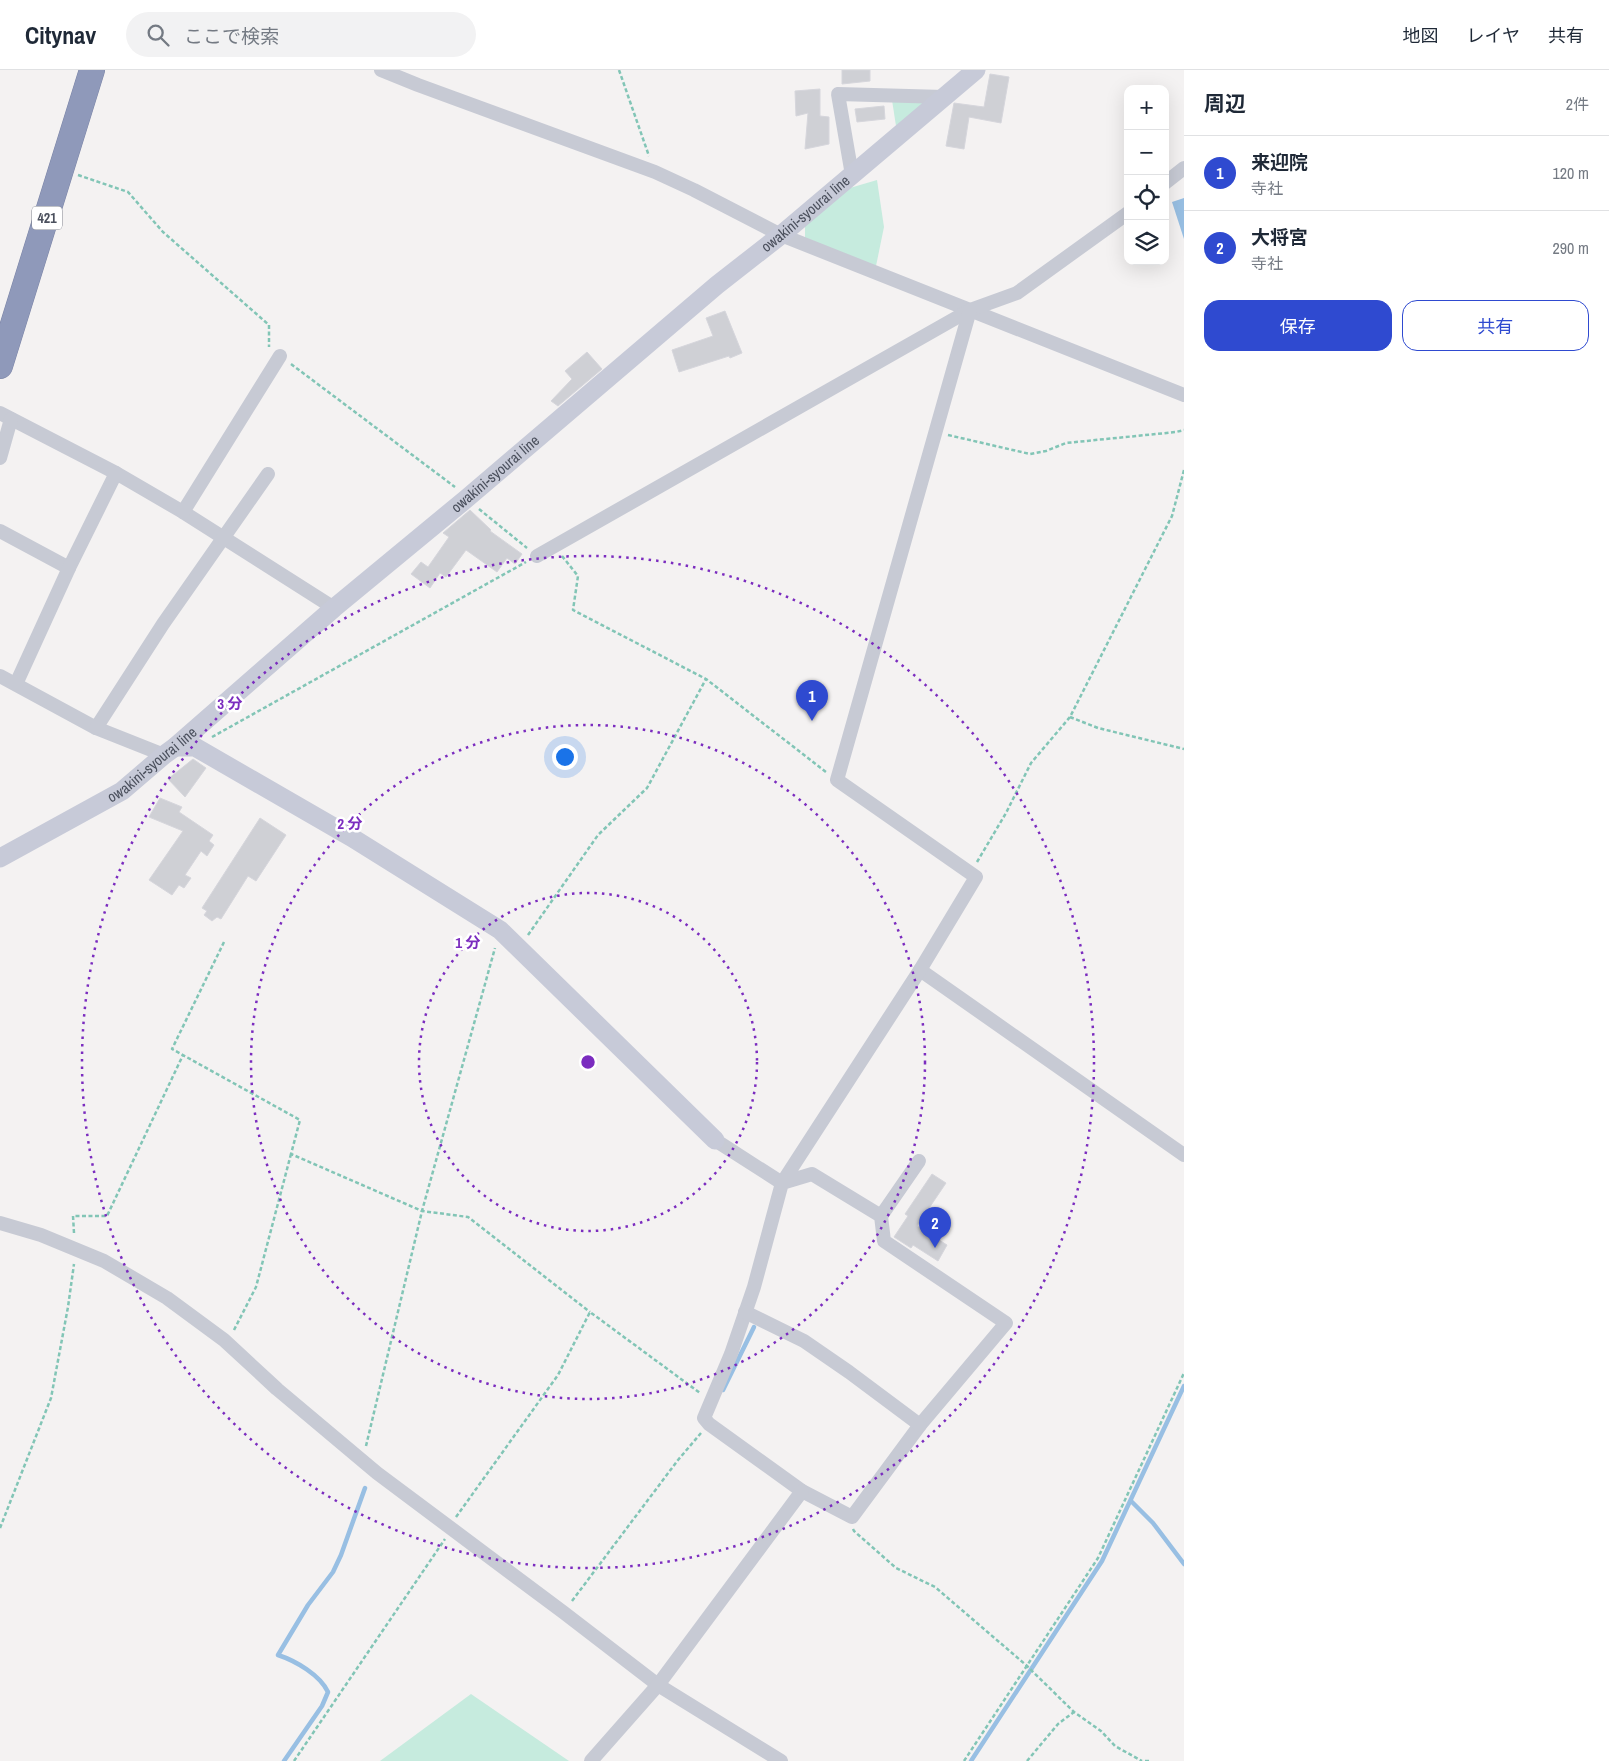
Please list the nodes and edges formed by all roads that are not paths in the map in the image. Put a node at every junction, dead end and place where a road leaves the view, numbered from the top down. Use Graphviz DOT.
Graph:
graph roads {
  1 [pos="92,70"];
  2 [pos="381,70"];
  3 [pos="976,70"];
  4 [pos="944,97"];
  5 [pos="1184,168"];
  6 [pos="852,175"];
  7 [pos="1169,179"];
  8 [pos="1124,216"];
  9 [pos="781,235"];
  10 [pos="970,310"];
  11 [pos="280,356"];
  12 [pos="0,366"];
  13 [pos="1184,396"];
  14 [pos="5,416"];
  15 [pos="0,458"];
  16 [pos="116,473"];
  17 [pos="268,474"];
  18 [pos="183,512"];
  19 [pos="0,531"];
  20 [pos="224,537"];
  21 [pos="537,556"];
  22 [pos="69,568"];
  23 [pos="334,608"];
  24 [pos="0,676"];
  25 [pos="16,684"];
  26 [pos="96,728"];
  27 [pos="169,751"];
  28 [pos="0,858"];
  29 [pos="920,970"];
  30 [pos="715,1140"];
  31 [pos="1184,1155"];
  32 [pos="919,1161"];
  33 [pos="782,1183"];
  34 [pos="881,1216"];
  35 [pos="0,1223"];
  36 [pos="745,1312"];
  37 [pos="920,1425"];
  38 [pos="802,1490"];
  39 [pos="658,1685"];
  40 [pos="591,1761"];
  41 [pos="781,1761"];
  1 -- 12 [label="highway, 421"];
  2 -- 9 [label="street"];
  3 -- 4 [label="main road, owakini-syourai line"];
  4 -- 6 [label="main road, owakini-syourai line"];
  4 -- 6 [label="street"];
  5 -- 7 [label="street"];
  6 -- 9 [label="main road, owakini-syourai line"];
  8 -- 10 [label="street"];
  9 -- 10 [label="street"];
  9 -- 23 [label="main road, owakini-syourai line"];
  10 -- 13 [label="street"];
  10 -- 21 [label="street"];
  10 -- 29 [label="street"];
  11 -- 18 [label="street"];
  14 -- 15 [label="street"];
  14 -- 16 [label="street"];
  16 -- 18 [label="street"];
  16 -- 22 [label="street"];
  17 -- 20 [label="street"];
  18 -- 20 [label="street"];
  19 -- 22 [label="street"];
  20 -- 23 [label="street"];
  20 -- 26 [label="street"];
  22 -- 25 [label="street"];
  23 -- 27 [label="main road, owakini-syourai line"];
  24 -- 25 [label="street"];
  25 -- 26 [label="street"];
  26 -- 27 [label="street"];
  27 -- 28 [label="main road, owakini-syourai line"];
  27 -- 30 [label="main road"];
  29 -- 31 [label="street"];
  29 -- 33 [label="street"];
  30 -- 33 [label="street"];
  32 -- 34 [label="street"];
  33 -- 34 [label="street"];
  33 -- 36 [label="street"];
  34 -- 37 [label="street"];
  35 -- 39 [label="street"];
  36 -- 37 [label="street"];
  36 -- 38 [label="street"];
  37 -- 38 [label="street"];
  38 -- 39 [label="street"];
  39 -- 40 [label="street"];
  39 -- 41 [label="street"];
}
